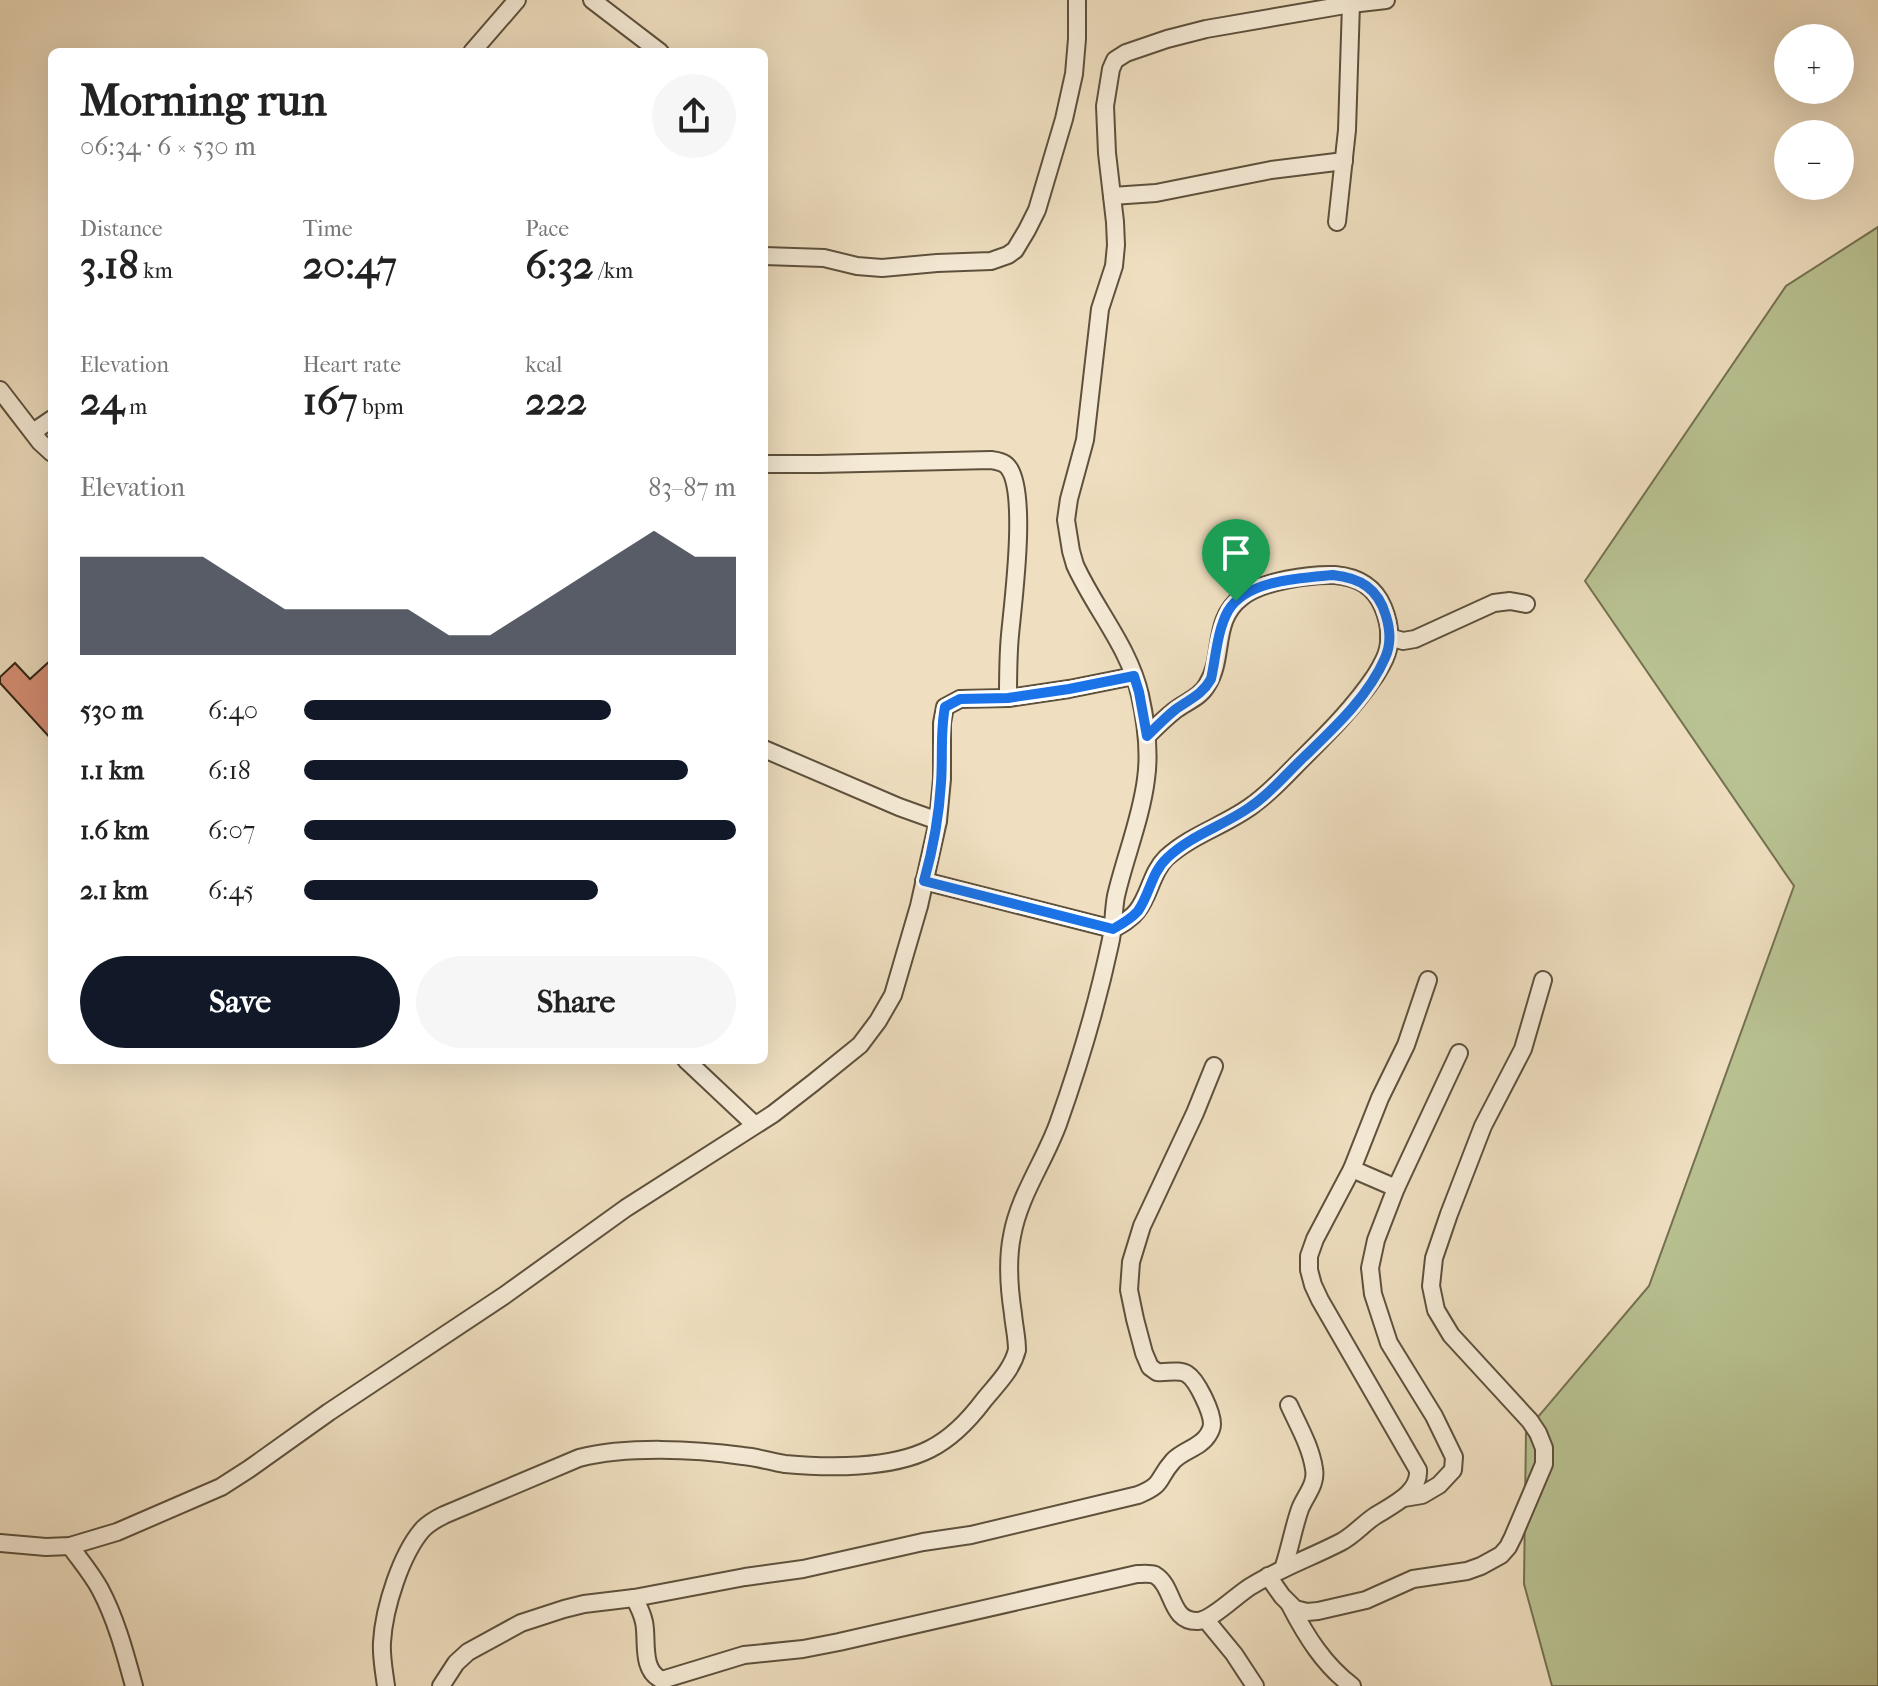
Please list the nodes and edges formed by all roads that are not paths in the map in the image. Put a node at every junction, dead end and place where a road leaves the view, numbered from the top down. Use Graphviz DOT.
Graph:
graph roads {
  1 [pos="517,0"];
  2 [pos="592,0"];
  3 [pos="1077,0"];
  4 [pos="1386,0"];
  5 [pos="1350,2"];
  6 [pos="475,48"];
  7 [pos="655,48"];
  8 [pos="1344,161"];
  9 [pos="1112,196"];
  10 [pos="1337,222"];
  11 [pos="768,256"];
  12 [pos="0,390"];
  13 [pos="48,422"];
  14 [pos="33,432"];
  15 [pos="48,449"];
  16 [pos="768,464"];
  17 [pos="1526,604"];
  18 [pos="1389,637"];
  19 [pos="1134,676"];
  20 [pos="1008,698"];
  21 [pos="1147,736"];
  22 [pos="768,751"];
  23 [pos="938,821"];
  24 [pos="924,881"];
  25 [pos="1113,929"];
  26 [pos="1428,980"];
  27 [pos="1543,980"];
  28 [pos="1459,1053"];
  29 [pos="690,1064"];
  30 [pos="1214,1066"];
  31 [pos="755,1125"];
  32 [pos="1352,1169"];
  33 [pos="1396,1188"];
  34 [pos="1289,1405"];
  35 [pos="1401,1498"];
  36 [pos="0,1543"];
  37 [pos="70,1546"];
  38 [pos="1275,1572"];
  39 [pos="634,1598"];
  40 [pos="1290,1605"];
  41 [pos="1206,1620"];
  42 [pos="134,1686"];
  43 [pos="386,1686"];
  44 [pos="441,1686"];
  45 [pos="1255,1686"];
  46 [pos="1352,1686"];
  1 -- 6 [label="street"];
  2 -- 7 [label="street"];
  3 -- 11 [label="street"];
  4 -- 5 [label="street"];
  5 -- 8 [label="street"];
  5 -- 9 [label="street"];
  8 -- 9 [label="street"];
  8 -- 10 [label="street"];
  9 -- 19 [label="street"];
  12 -- 14 [label="street"];
  13 -- 14 [label="street"];
  14 -- 15 [label="street"];
  16 -- 20 [label="street"];
  17 -- 18 [label="street"];
  18 -- 21 [label="street"];
  18 -- 25 [label="street"];
  19 -- 20 [label="street"];
  19 -- 21 [label="street"];
  20 -- 23 [label="street"];
  21 -- 25 [label="street"];
  22 -- 23 [label="street"];
  23 -- 24 [label="street"];
  24 -- 25 [label="street"];
  24 -- 31 [label="street"];
  25 -- 43 [label="street"];
  26 -- 32 [label="street"];
  27 -- 40 [label="street"];
  28 -- 33 [label="street"];
  29 -- 31 [label="street"];
  30 -- 39 [label="street"];
  31 -- 37 [label="street"];
  32 -- 33 [label="street"];
  32 -- 35 [label="street"];
  33 -- 35 [label="street"];
  34 -- 38 [label="street"];
  35 -- 38 [label="street"];
  36 -- 37 [label="street"];
  37 -- 42 [label="street"];
  38 -- 40 [label="street"];
  38 -- 41 [label="street"];
  39 -- 41 [label="street"];
  39 -- 44 [label="street"];
  40 -- 46 [label="street"];
  41 -- 45 [label="street"];
}
